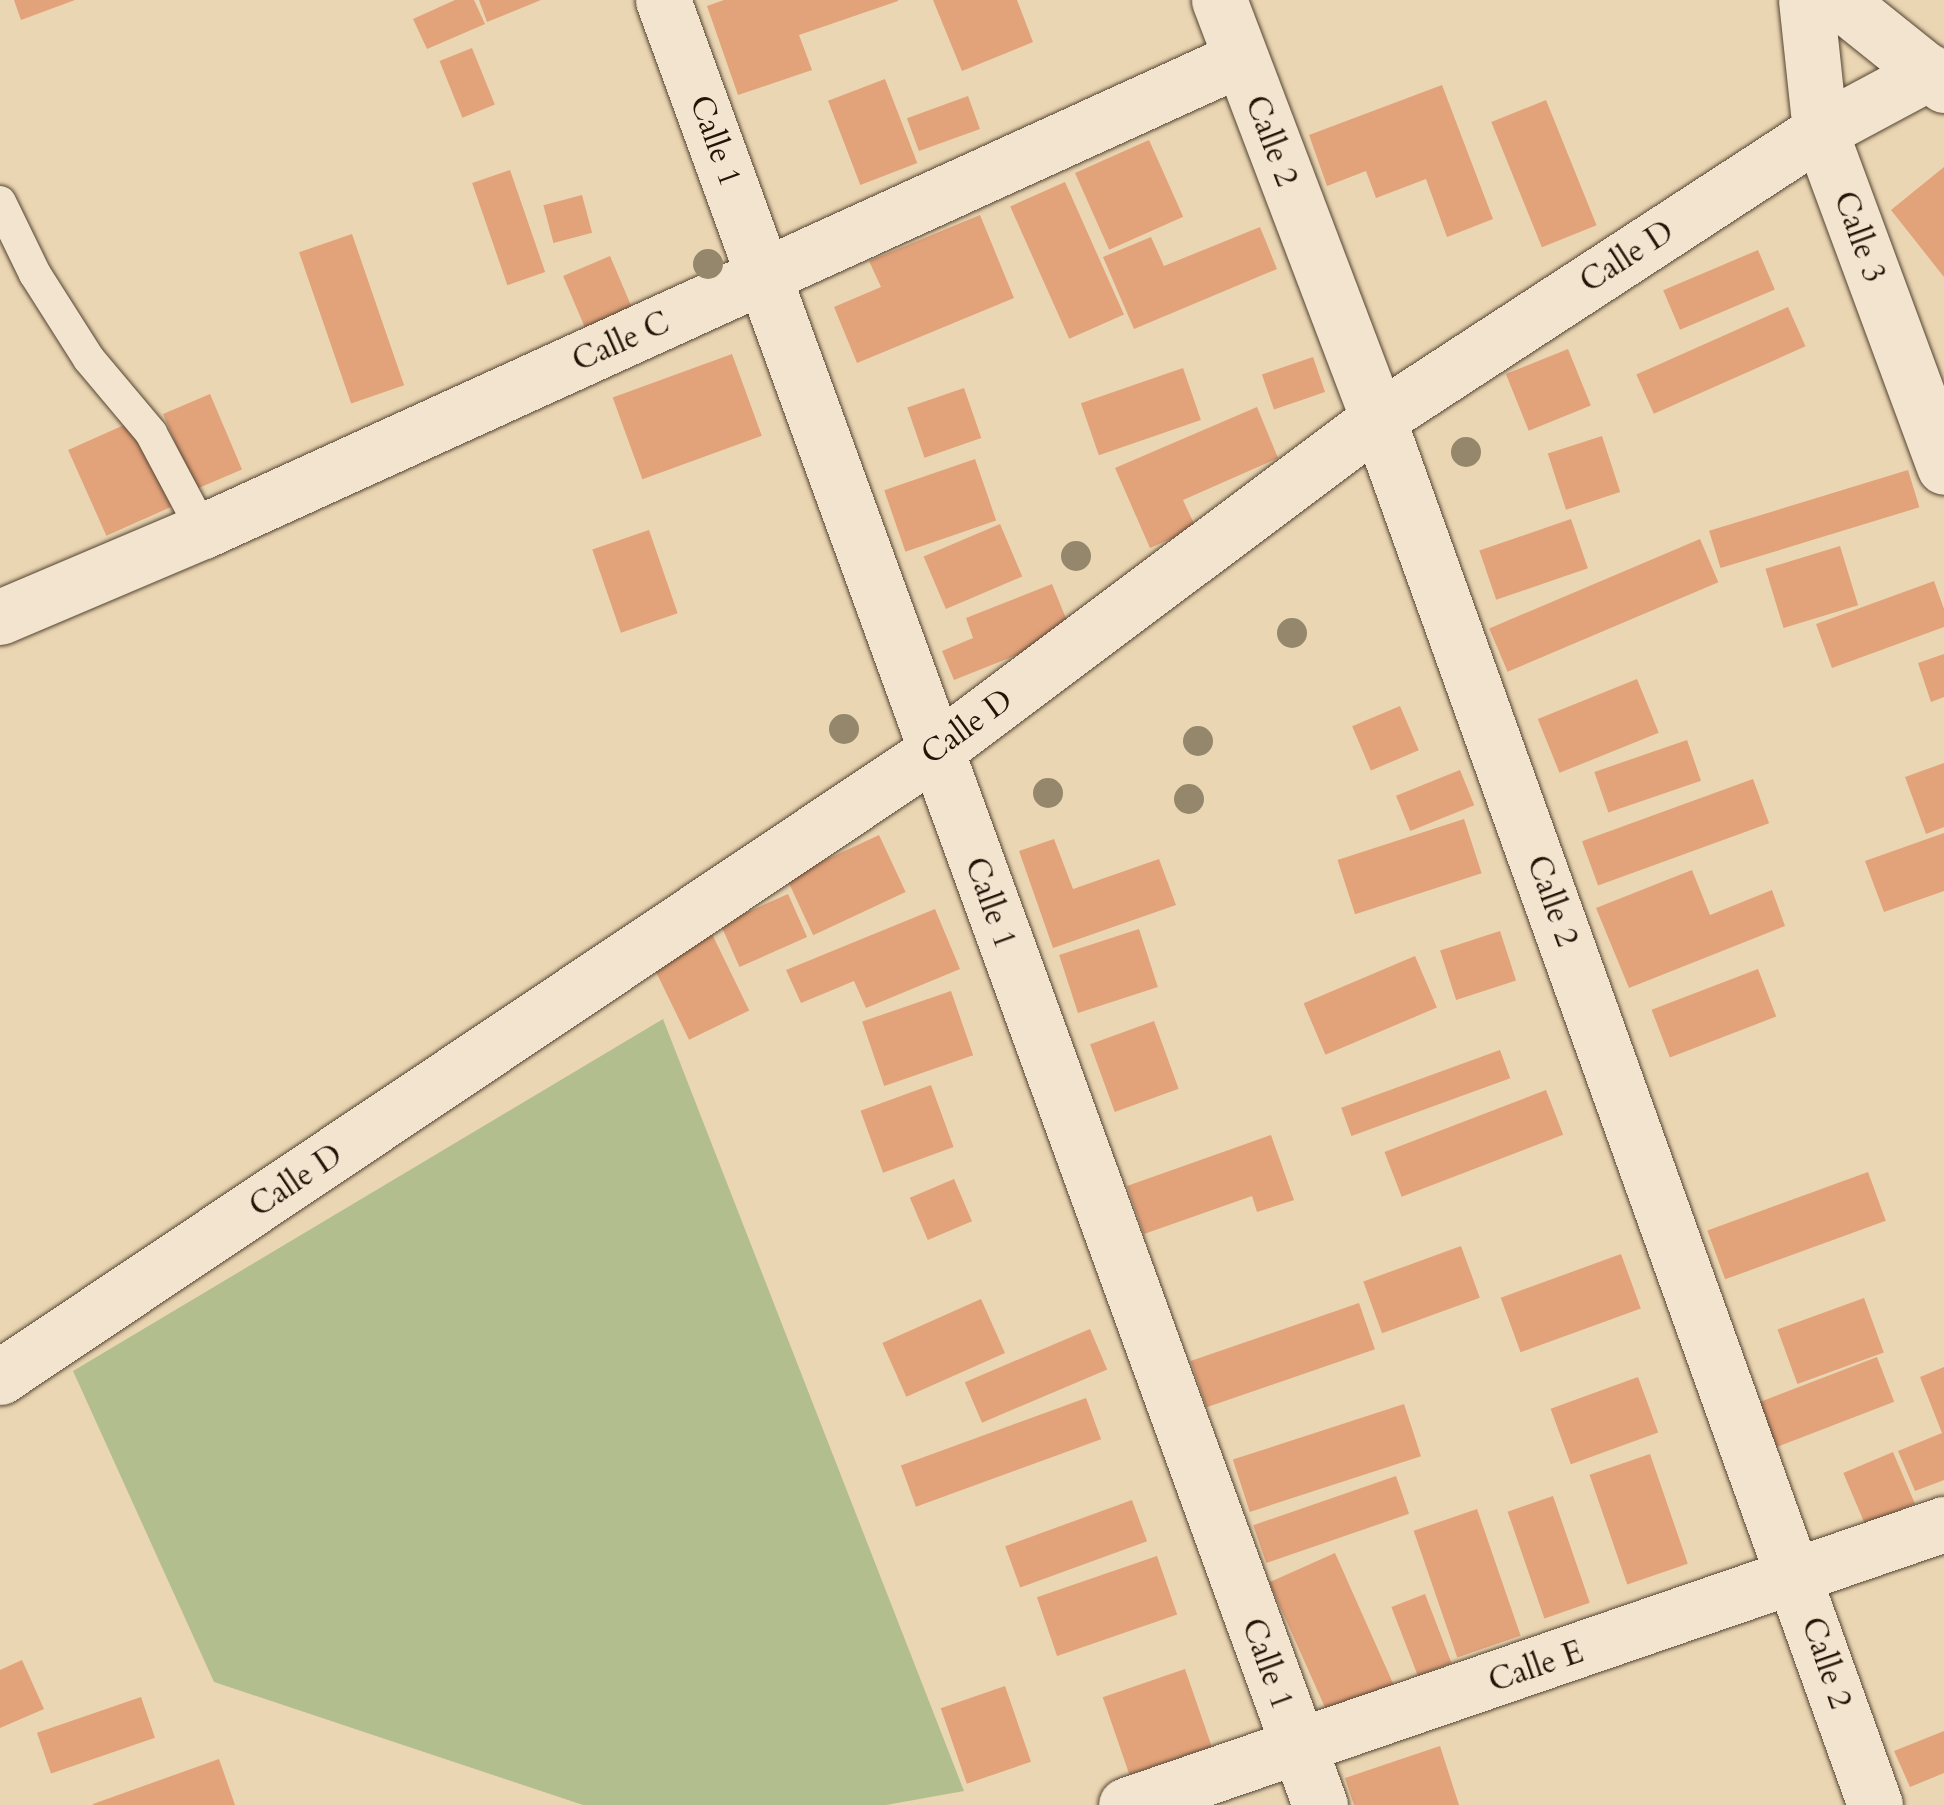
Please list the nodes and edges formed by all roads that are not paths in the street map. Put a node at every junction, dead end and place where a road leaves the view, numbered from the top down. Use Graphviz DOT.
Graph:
graph roads {
  1 [pos="663,0"];
  2 [pos="1218,0"];
  3 [pos="1806,0"];
  4 [pos="1838,0"];
  5 [pos="1239,59"];
  6 [pos="1937,78"];
  7 [pos="1820,131"];
  8 [pos="0,202"];
  9 [pos="765,277"];
  10 [pos="1378,420"];
  11 [pos="1944,467"];
  12 [pos="203,532"];
  13 [pos="0,617"];
  14 [pos="935,751"];
  15 [pos="0,1377"];
  16 [pos="1944,1524"];
  17 [pos="1796,1577"];
  18 [pos="1298,1748"];
  19 [pos="1126,1805"];
  20 [pos="1320,1805"];
  21 [pos="1876,1805"];
  1 -- 9 [label="street, Calle 1"];
  2 -- 5 [label="street, Calle 2"];
  3 -- 7 [label="street, Calle 3"];
  4 -- 6 [label="street, Calle D"];
  5 -- 9 [label="street, Calle C"];
  5 -- 10 [label="street, Calle 2"];
  6 -- 7 [label="street, Calle D"];
  7 -- 10 [label="street, Calle D"];
  7 -- 11 [label="street, Calle 3"];
  8 -- 12 [label="lane"];
  9 -- 12 [label="street, Calle C"];
  9 -- 14 [label="street, Calle 1"];
  10 -- 14 [label="street, Calle D"];
  10 -- 17 [label="street, Calle 2"];
  12 -- 13 [label="street, Calle C"];
  14 -- 15 [label="street, Calle D"];
  14 -- 18 [label="street, Calle 1"];
  16 -- 17 [label="street, Calle E"];
  17 -- 18 [label="street, Calle E"];
  17 -- 21 [label="street, Calle 2"];
  18 -- 19 [label="street, Calle E"];
  18 -- 20 [label="street, Calle 1"];
}
